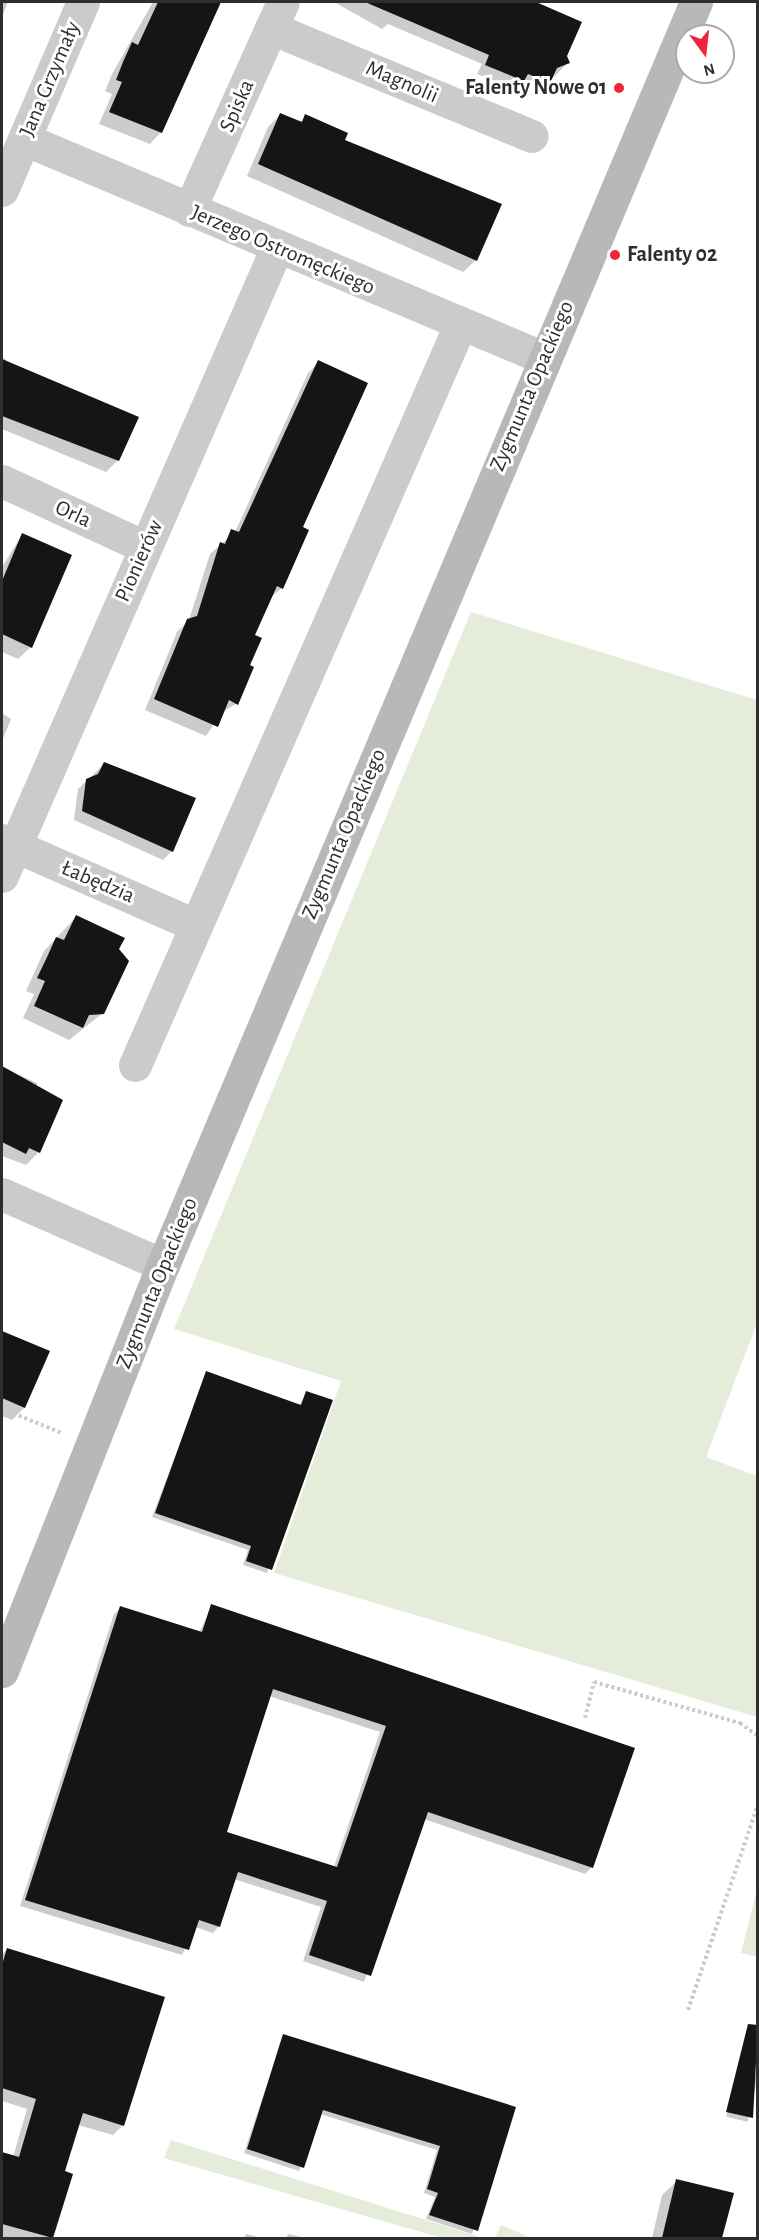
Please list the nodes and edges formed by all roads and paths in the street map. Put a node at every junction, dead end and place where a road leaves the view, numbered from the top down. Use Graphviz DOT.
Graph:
graph roads {
  1 [pos="83,2"];
  2 [pos="696,2"];
  3 [pos="277,15"];
  4 [pos="532,136"];
  5 [pos="24,139"];
  6 [pos="2,190"];
  7 [pos="189,210"];
  8 [pos="277,247"];
  9 [pos="460,325"];
  10 [pos="544,358"];
  11 [pos="2,481"];
  12 [pos="145,547"];
  13 [pos="8,843"];
  14 [pos="2,876"];
  15 [pos="195,924"];
  16 [pos="135,1065"];
  17 [pos="2,1194"];
  18 [pos="163,1264"];
  19 [pos="2,1409"];
  20 [pos="66,1434"];
  21 [pos="2,1671"];
  22 [pos="585,1718"];
  23 [pos="758,1736"];
  24 [pos="758,1804"];
  25 [pos="688,2010"];
  1 -- 5 [label="street, Jana Grzymały"];
  2 -- 10 [label="street, Zygmunta Opackiego"];
  3 -- 4 [label="street, Magnolii"];
  3 -- 7 [label="street, Spiska"];
  5 -- 6 [label="street, Jana Grzymały"];
  5 -- 7 [label="street, Jerzego Ostromęckiego"];
  7 -- 8 [label="street, Jerzego Ostromęckiego"];
  8 -- 9 [label="street, Jerzego Ostromęckiego"];
  8 -- 12 [label="street, Pionierów"];
  9 -- 10 [label="street, Jerzego Ostromęckiego"];
  9 -- 15 [label="street"];
  10 -- 18 [label="street, Zygmunta Opackiego"];
  11 -- 12 [label="street, Orla"];
  12 -- 13 [label="street, Pionierów"];
  13 -- 14 [label="street, Pionierów"];
  13 -- 15 [label="street, Łabędzia"];
  15 -- 16 [label="street"];
  17 -- 18 [label="street"];
  18 -- 21 [label="street, Zygmunta Opackiego"];
  19 -- 20 [label="path"];
  22 -- 23 [label="path"];
  24 -- 25 [label="path"];
}
